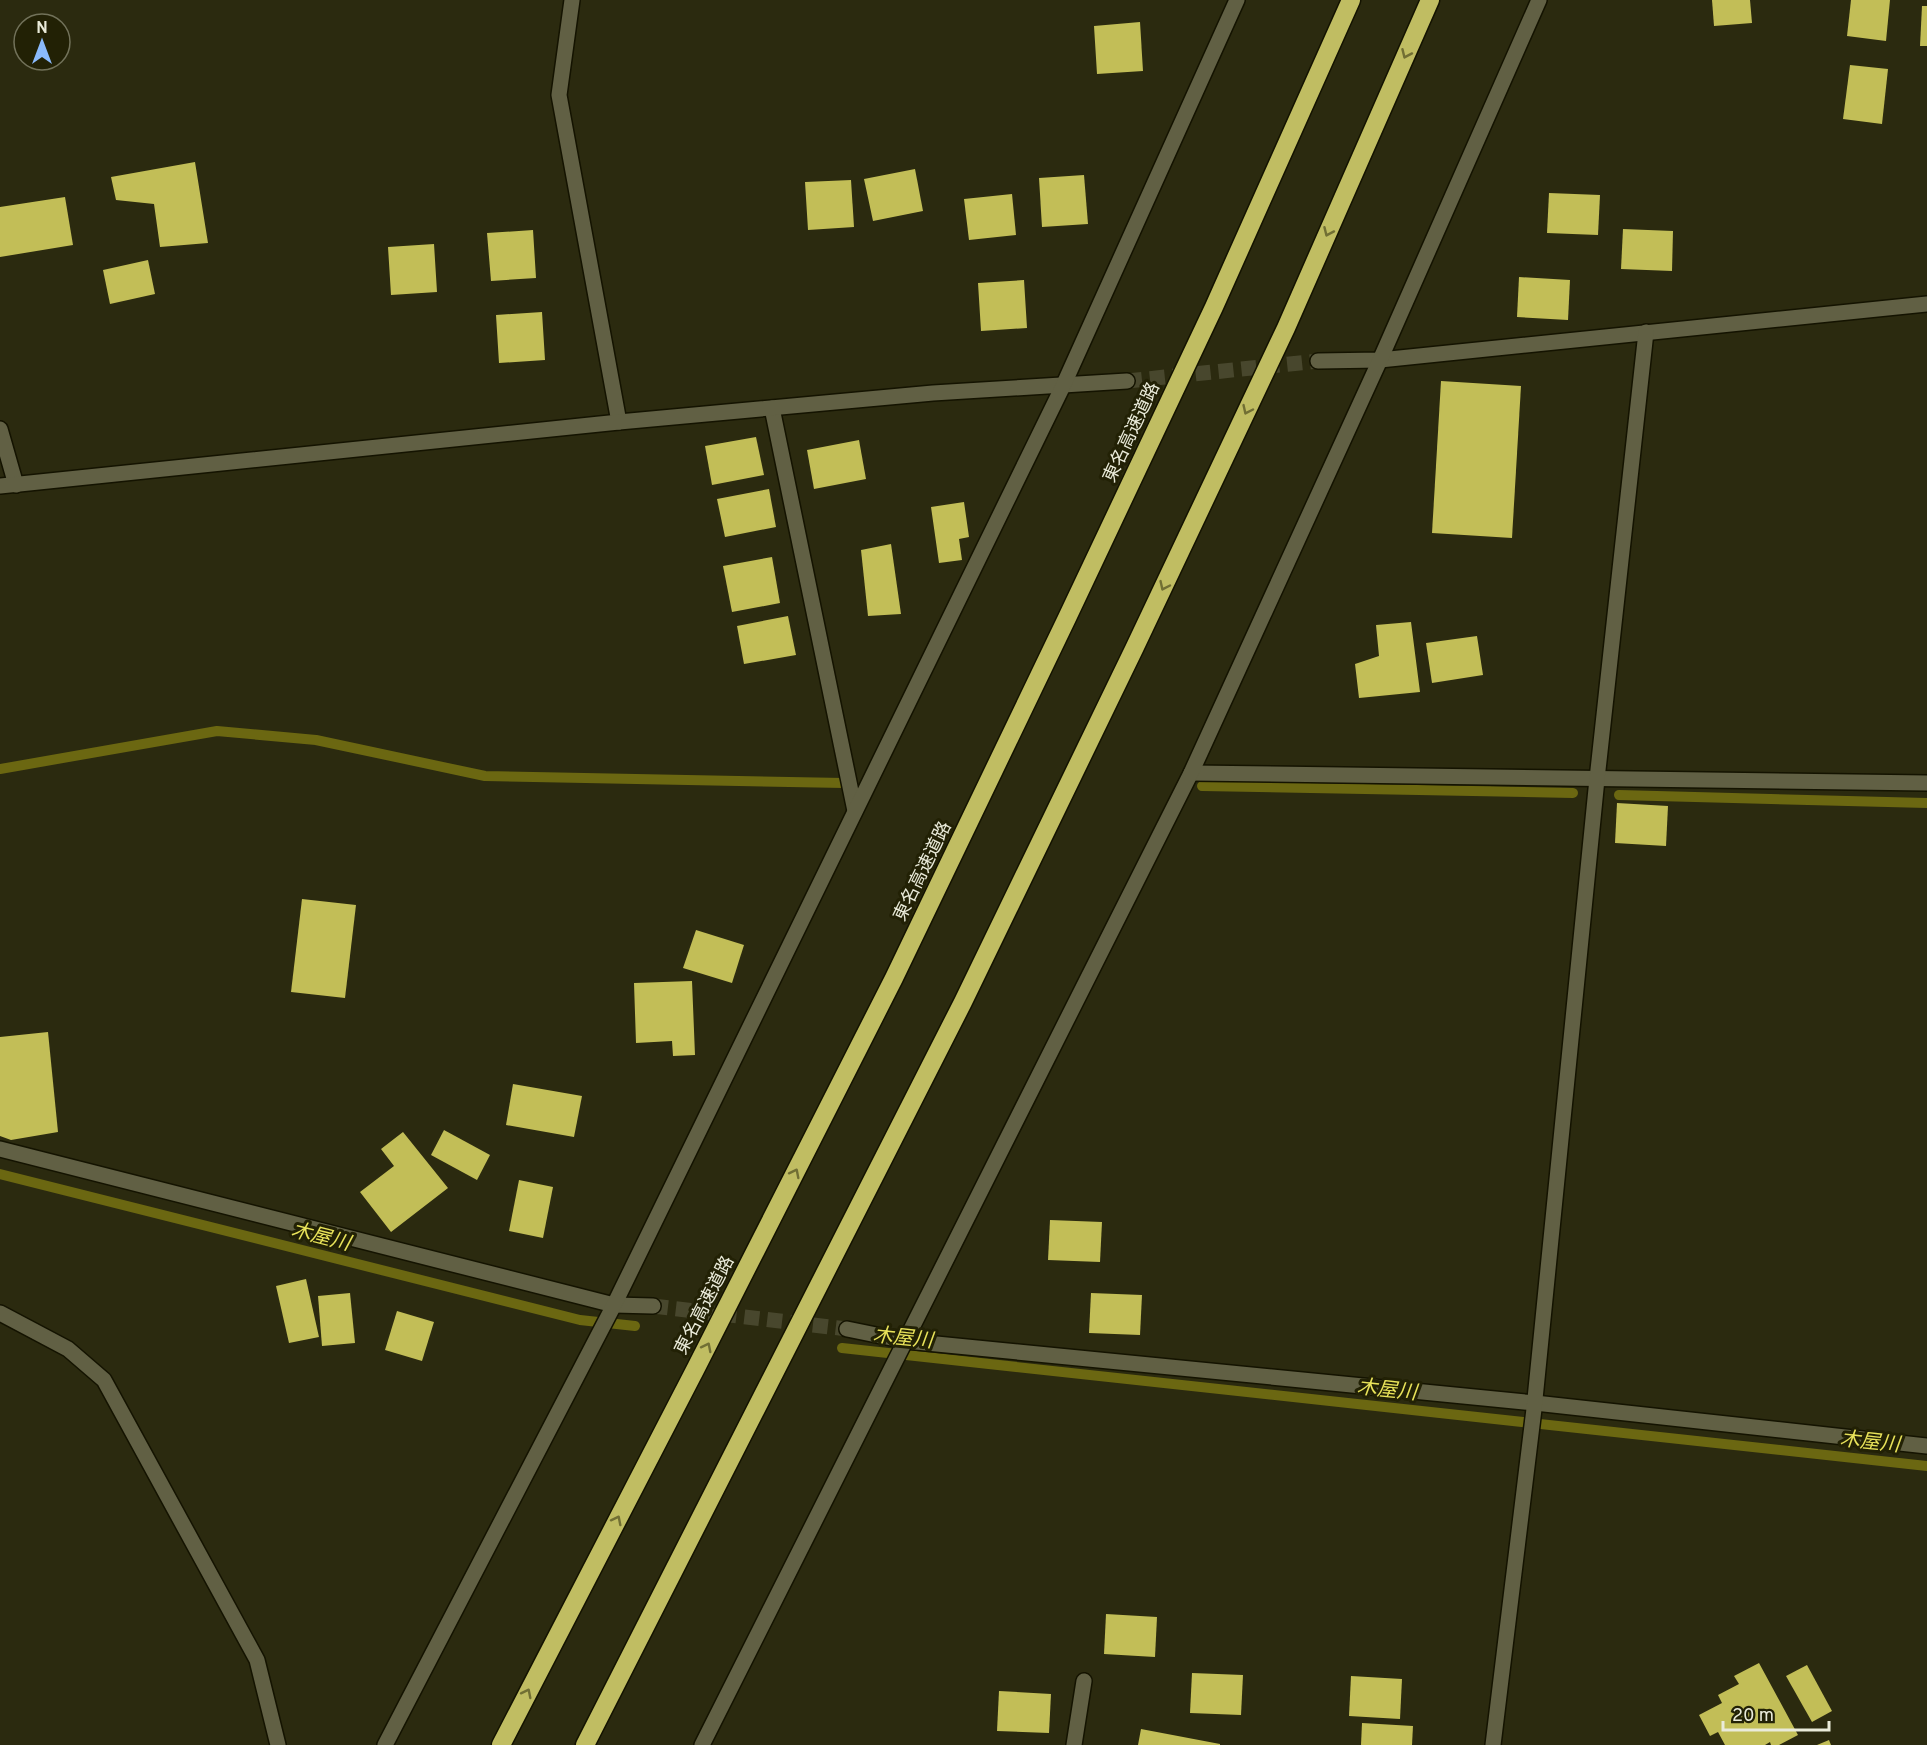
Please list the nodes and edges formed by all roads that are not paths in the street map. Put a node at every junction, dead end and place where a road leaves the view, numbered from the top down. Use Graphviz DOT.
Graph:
graph roads {
  1 [pos="572,0"];
  2 [pos="1237,0"];
  3 [pos="1351,0"];
  4 [pos="1430,0"];
  5 [pos="1539,0"];
  6 [pos="1927,304"];
  7 [pos="1646,332"];
  8 [pos="1380,360"];
  9 [pos="1318,361"];
  10 [pos="1127,381"];
  11 [pos="1063,386"];
  12 [pos="772,408"];
  13 [pos="619,422"];
  14 [pos="0,429"];
  15 [pos="16,485"];
  16 [pos="0,486"];
  17 [pos="1191,773"];
  18 [pos="1597,779"];
  19 [pos="1927,783"];
  20 [pos="855,811"];
  21 [pos="0,1149"];
  22 [pos="653,1306"];
  23 [pos="612,1309"];
  24 [pos="0,1313"];
  25 [pos="846,1329"];
  26 [pos="905,1342"];
  27 [pos="1534,1406"];
  28 [pos="1927,1446"];
  29 [pos="1084,1681"];
  30 [pos="278,1745"];
  31 [pos="385,1745"];
  32 [pos="501,1745"];
  33 [pos="585,1745"];
  34 [pos="702,1745"];
  35 [pos="1074,1745"];
  36 [pos="1493,1745"];
  1 -- 13 [label="street"];
  2 -- 11 [label="street"];
  32 -- 3 [label="highway, 東名高速道路, one-way"];
  4 -- 33 [label="highway, one-way"];
  5 -- 8 [label="street"];
  6 -- 7 [label="street"];
  7 -- 8 [label="street"];
  7 -- 18 [label="street"];
  8 -- 9 [label="street"];
  8 -- 17 [label="street"];
  10 -- 11 [label="street"];
  11 -- 12 [label="street"];
  11 -- 20 [label="street"];
  12 -- 13 [label="street"];
  12 -- 20 [label="street"];
  13 -- 15 [label="street"];
  14 -- 15 [label="street"];
  15 -- 16 [label="street"];
  17 -- 18 [label="street"];
  17 -- 26 [label="street"];
  18 -- 19 [label="street"];
  18 -- 27 [label="street"];
  20 -- 23 [label="street"];
  21 -- 23 [label="street"];
  22 -- 23 [label="street"];
  23 -- 31 [label="street"];
  24 -- 30 [label="street"];
  25 -- 26 [label="street"];
  26 -- 27 [label="street"];
  26 -- 34 [label="street"];
  27 -- 28 [label="street"];
  27 -- 36 [label="street"];
  29 -- 35 [label="street"];
}
